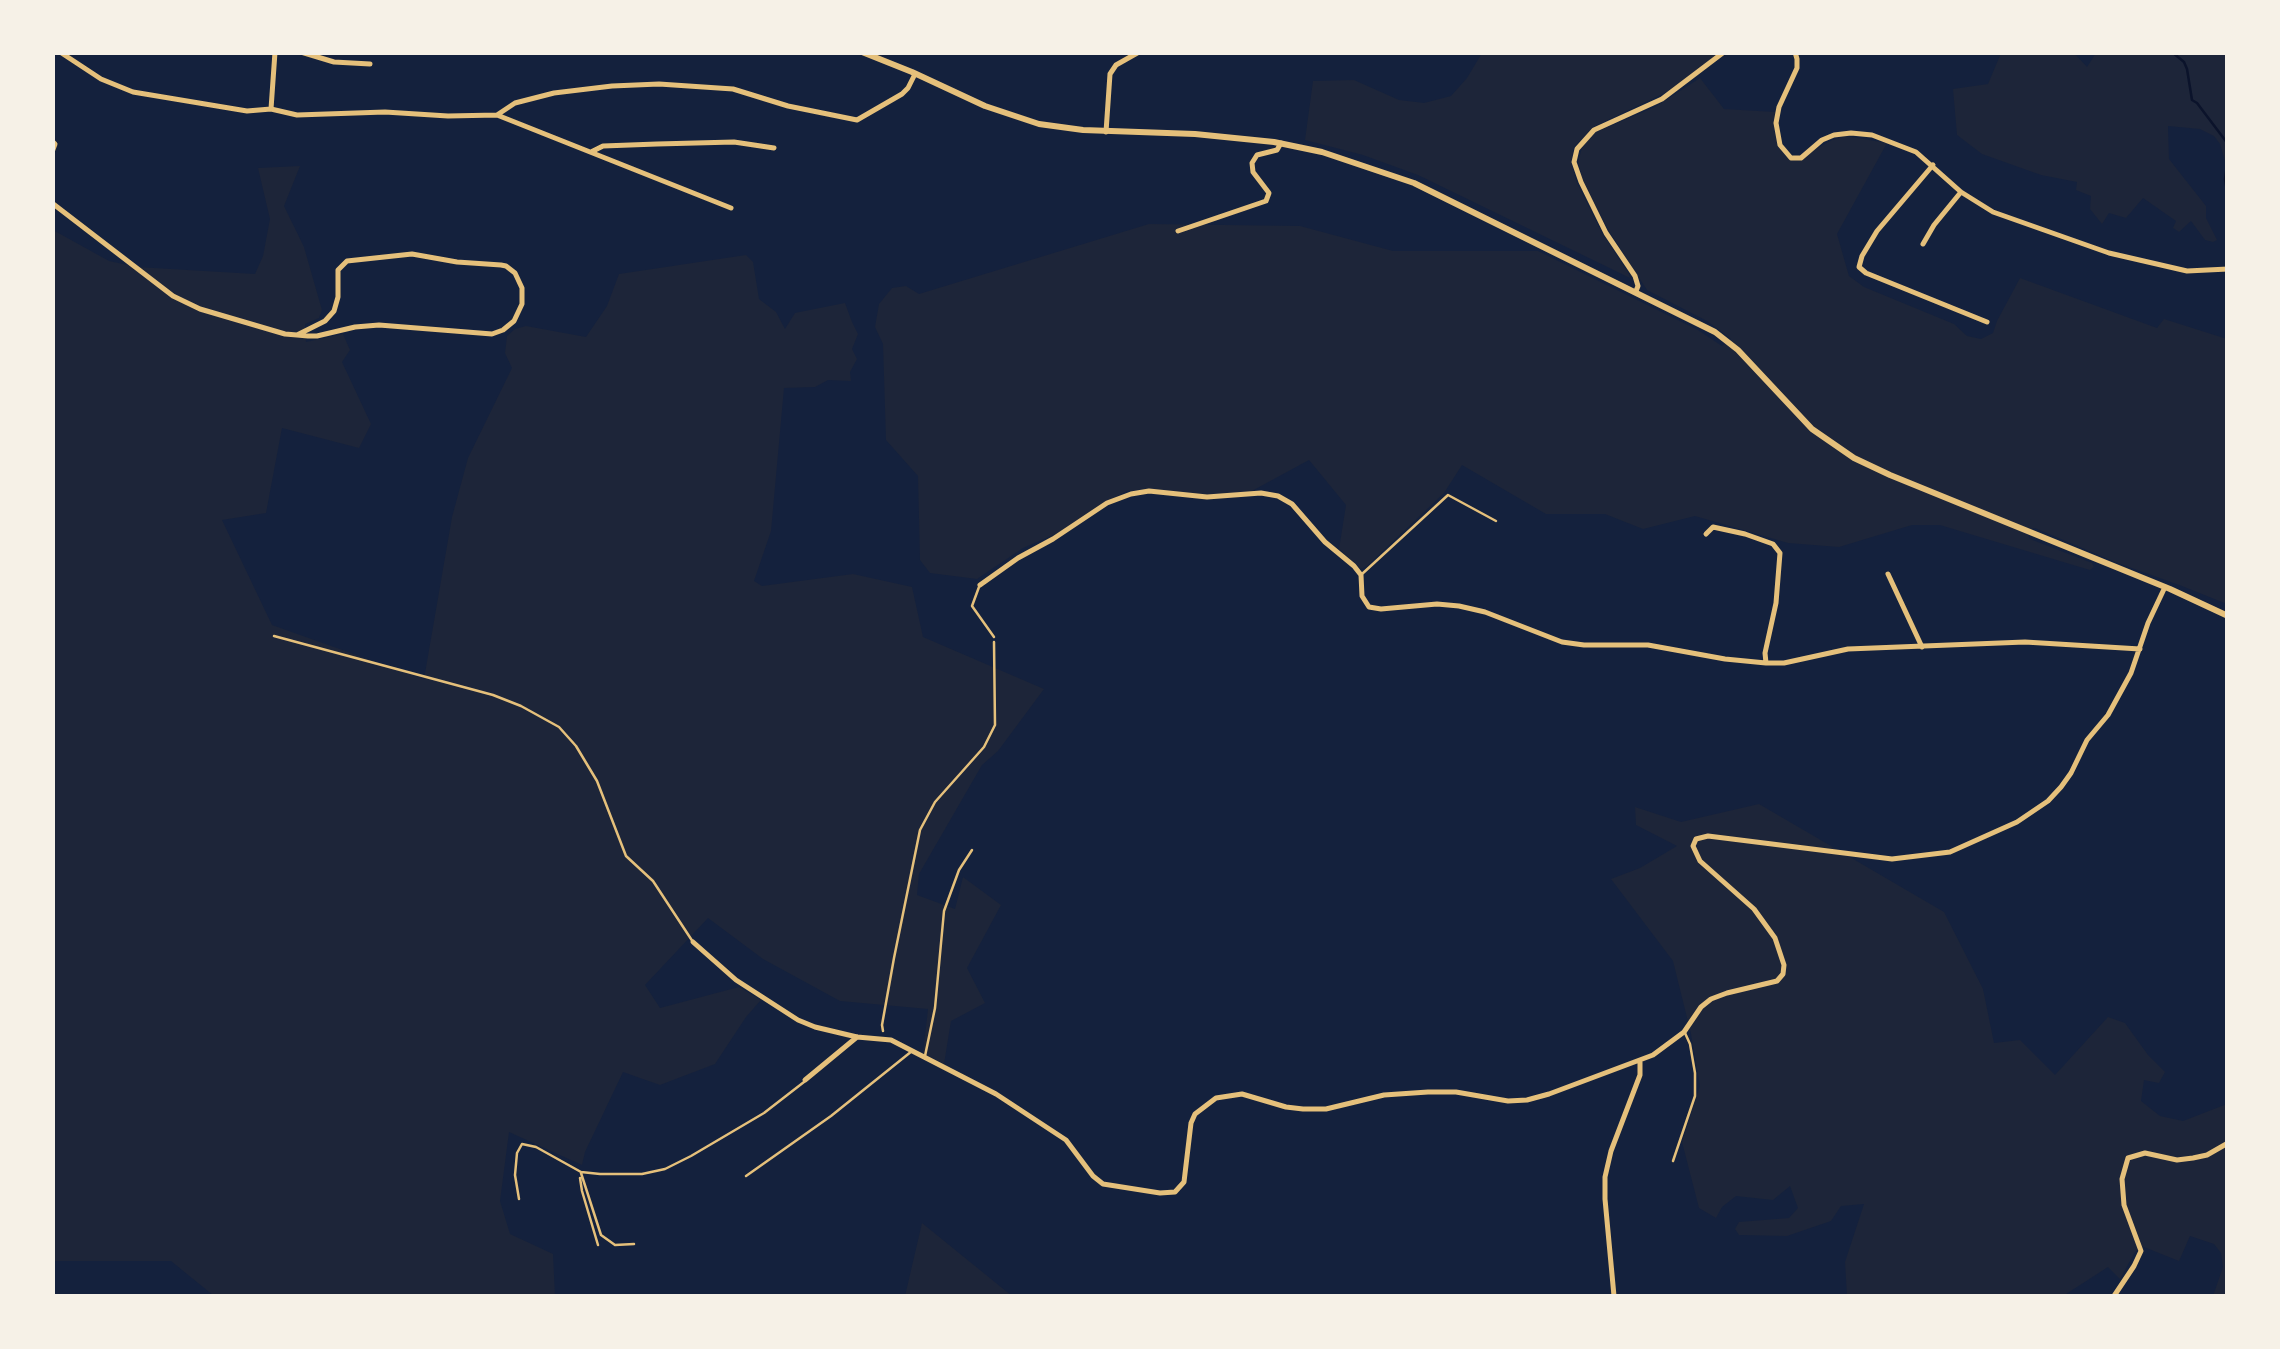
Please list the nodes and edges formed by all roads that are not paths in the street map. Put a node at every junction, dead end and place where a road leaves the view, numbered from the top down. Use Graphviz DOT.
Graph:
graph roads {
  1 [pos="60,52"];
  2 [pos="275,52"];
  3 [pos="301,52"];
  4 [pos="862,52"];
  5 [pos="1139,52"];
  6 [pos="1724,52"];
  7 [pos="1794,52"];
  8 [pos="370,64"];
  9 [pos="915,73"];
  10 [pos="270,109"];
  11 [pos="498,115"];
  12 [pos="1106,130"];
  13 [pos="52,142"];
  14 [pos="1281,143"];
  15 [pos="774,148"];
  16 [pos="52,152"];
  17 [pos="591,152"];
  18 [pos="1933,165"];
  19 [pos="1961,192"];
  20 [pos="52,203"];
  21 [pos="731,208"];
  22 [pos="1178,231"];
  23 [pos="1923,244"];
  24 [pos="2228,269"];
  25 [pos="1636,291"];
  26 [pos="1987,322"];
  27 [pos="296,336"];
  28 [pos="1496,521"];
  29 [pos="1706,534"];
  30 [pos="1888,574"];
  31 [pos="1361,575"];
  32 [pos="980,585"];
  33 [pos="2166,587"];
  34 [pos="2228,616"];
  35 [pos="274,636"];
  36 [pos="994,637"];
  37 [pos="1922,647"];
  38 [pos="2140,649"];
  39 [pos="1766,664"];
  40 [pos="972,850"];
  41 [pos="693,942"];
  42 [pos="1684,1032"];
  43 [pos="857,1037"];
  44 [pos="912,1051"];
  45 [pos="924,1058"];
  46 [pos="1640,1061"];
  47 [pos="805,1080"];
  48 [pos="2228,1143"];
  49 [pos="1673,1162"];
  50 [pos="581,1172"];
  51 [pos="746,1176"];
  52 [pos="520,1200"];
  53 [pos="634,1244"];
  54 [pos="598,1245"];
  55 [pos="1614,1296"];
  56 [pos="2114,1296"];
  1 -- 10 [label="street"];
  2 -- 10 [label="street"];
  3 -- 8 [label="street"];
  4 -- 9 [label="main road"];
  5 -- 12 [label="street"];
  6 -- 25 [label="street"];
  7 -- 18 [label="street"];
  9 -- 11 [label="street"];
  9 -- 12 [label="main road"];
  10 -- 11 [label="street"];
  11 -- 17 [label="street"];
  12 -- 14 [label="main road"];
  13 -- 16 [label="street"];
  14 -- 22 [label="street"];
  14 -- 25 [label="main road"];
  15 -- 17 [label="street"];
  17 -- 21 [label="street"];
  18 -- 19 [label="street"];
  18 -- 26 [label="street"];
  19 -- 23 [label="street"];
  19 -- 24 [label="street"];
  20 -- 27 [label="street"];
  25 -- 33 [label="main road"];
  27 -- 27 [label="street"];
  28 -- 31 [label="lane"];
  29 -- 39 [label="street"];
  30 -- 37 [label="street"];
  31 -- 32 [label="street"];
  31 -- 39 [label="street"];
  32 -- 36 [label="lane"];
  33 -- 34 [label="main road"];
  33 -- 38 [label="street"];
  35 -- 41 [label="lane"];
  37 -- 38 [label="street"];
  37 -- 39 [label="street"];
  38 -- 42 [label="street"];
  40 -- 45 [label="lane"];
  41 -- 43 [label="street"];
  42 -- 46 [label="street"];
  42 -- 49 [label="lane"];
  43 -- 44 [label="street"];
  43 -- 47 [label="street"];
  44 -- 45 [label="street"];
  44 -- 51 [label="lane"];
  45 -- 46 [label="street"];
  46 -- 55 [label="street"];
  47 -- 50 [label="lane"];
  48 -- 56 [label="street"];
  50 -- 52 [label="lane"];
  50 -- 53 [label="lane"];
  50 -- 54 [label="lane"];
}
